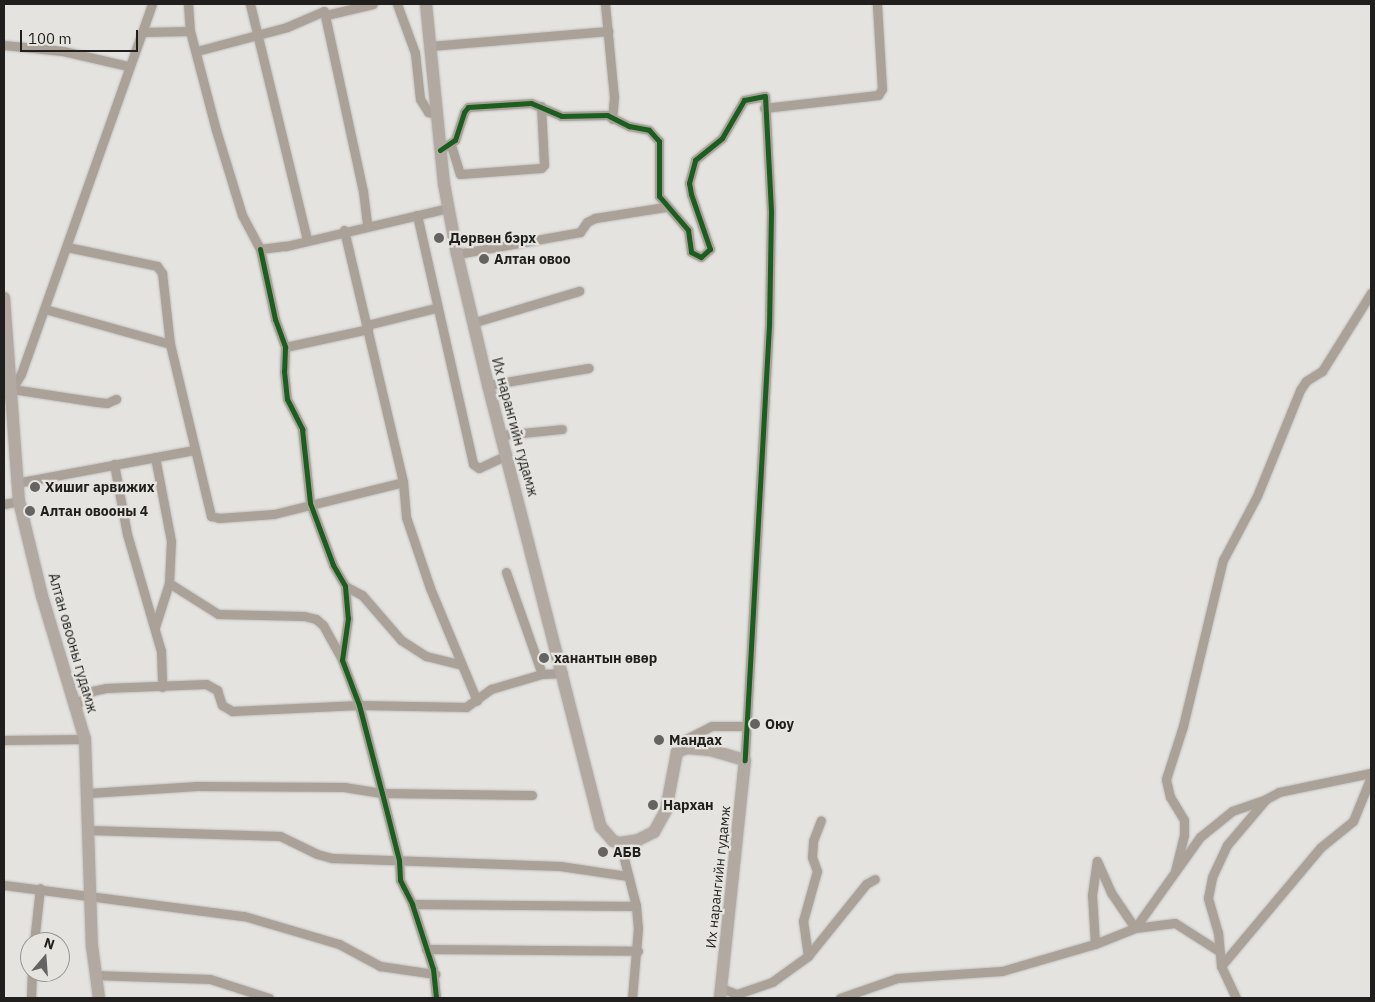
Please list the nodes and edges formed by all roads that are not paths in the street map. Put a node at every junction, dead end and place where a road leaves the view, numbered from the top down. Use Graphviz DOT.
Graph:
graph roads {
  1 [pos="152,4"];
  2 [pos="188,4"];
  3 [pos="250,4"];
  4 [pos="373,4"];
  5 [pos="397,4"];
  6 [pos="426,4"];
  7 [pos="605,4"];
  8 [pos="877,4"];
  9 [pos="324,10"];
  10 [pos="190,31"];
  11 [pos="608,31"];
  12 [pos="143,32"];
  13 [pos="257,34"];
  14 [pos="4,45"];
  15 [pos="430,46"];
  16 [pos="197,51"];
  17 [pos="128,66"];
  18 [pos="540,106"];
  19 [pos="764,108"];
  20 [pos="437,114"];
  21 [pos="612,119"];
  22 [pos="445,148"];
  23 [pos="665,207"];
  24 [pos="448,208"];
  25 [pos="417,216"];
  26 [pos="367,226"];
  27 [pos="344,230"];
  28 [pos="307,239"];
  29 [pos="67,247"];
  30 [pos="260,249"];
  31 [pos="457,254"];
  32 [pos="579,291"];
  33 [pos="1371,293"];
  34 [pos="4,298"];
  35 [pos="435,308"];
  36 [pos="45,309"];
  37 [pos="472,323"];
  38 [pos="367,327"];
  39 [pos="170,344"];
  40 [pos="285,347"];
  41 [pos="589,368"];
  42 [pos="488,385"];
  43 [pos="8,392"];
  44 [pos="116,399"];
  45 [pos="562,429"];
  46 [pos="501,435"];
  47 [pos="194,450"];
  48 [pos="507,455"];
  49 [pos="155,457"];
  50 [pos="114,464"];
  51 [pos="403,482"];
  52 [pos="16,483"];
  53 [pos="19,501"];
  54 [pos="310,503"];
  55 [pos="4,504"];
  56 [pos="506,572"];
  57 [pos="169,583"];
  58 [pos="345,586"];
  59 [pos="155,627"];
  60 [pos="342,660"];
  61 [pos="461,665"];
  62 [pos="563,673"];
  63 [pos="542,674"];
  64 [pos="162,688"];
  65 [pos="476,701"];
  66 [pos="76,705"];
  67 [pos="359,705"];
  68 [pos="747,726"];
  69 [pos="85,739"];
  70 [pos="4,740"];
  71 [pos="677,752"];
  72 [pos="745,760"];
  73 [pos="1371,775"];
  74 [pos="382,793"];
  75 [pos="89,794"];
  76 [pos="532,795"];
  77 [pos="1266,799"];
  78 [pos="821,820"];
  79 [pos="89,830"];
  80 [pos="620,843"];
  81 [pos="399,860"];
  82 [pos="1175,871"];
  83 [pos="628,876"];
  84 [pos="875,879"];
  85 [pos="4,885"];
  86 [pos="40,888"];
  87 [pos="90,894"];
  88 [pos="412,904"];
  89 [pos="636,906"];
  90 [pos="1135,928"];
  91 [pos="35,932"];
  92 [pos="1096,944"];
  93 [pos="426,949"];
  94 [pos="638,951"];
  95 [pos="1220,951"];
  96 [pos="808,956"];
  97 [pos="1221,966"];
  98 [pos="435,974"];
  99 [pos="94,975"];
  100 [pos="31,982"];
  101 [pos="720,993"];
  102 [pos="855,995"];
  103 [pos="739,996"];
  104 [pos="30,998"];
  105 [pos="99,998"];
  106 [pos="269,998"];
  107 [pos="436,998"];
  108 [pos="632,998"];
  109 [pos="840,998"];
  110 [pos="1236,998"];
  1 -- 12 [label="street"];
  2 -- 10 [label="street"];
  3 -- 13 [label="street"];
  4 -- 9 [label="street"];
  5 -- 20 [label="street"];
  6 -- 15 [label="main road, Их нарангийн гудамж"];
  7 -- 11 [label="street"];
  8 -- 19 [label="street"];
  9 -- 13 [label="street"];
  9 -- 26 [label="street"];
  10 -- 12 [label="street"];
  10 -- 16 [label="street"];
  11 -- 15 [label="street"];
  11 -- 21 [label="street"];
  12 -- 17 [label="street"];
  13 -- 16 [label="street"];
  13 -- 28 [label="street"];
  14 -- 17 [label="street"];
  15 -- 20 [label="main road, Их нарангийн гудамж"];
  16 -- 30 [label="street"];
  17 -- 29 [label="street"];
  18 -- 21 [label="street"];
  18 -- 22 [label="street"];
  18 -- 22 [label="street"];
  19 -- 23 [label="street"];
  19 -- 68 [label="street"];
  20 -- 22 [label="main road, Их нарангийн гудамж"];
  21 -- 23 [label="street"];
  22 -- 24 [label="main road, Их нарангийн гудамж"];
  23 -- 31 [label="street"];
  24 -- 25 [label="street"];
  24 -- 31 [label="main road, Их нарангийн гудамж"];
  25 -- 26 [label="street"];
  25 -- 35 [label="street"];
  26 -- 27 [label="street"];
  27 -- 28 [label="street"];
  27 -- 38 [label="street"];
  28 -- 30 [label="street"];
  29 -- 36 [label="street"];
  29 -- 39 [label="street"];
  30 -- 40 [label="street"];
  31 -- 37 [label="main road, Их нарангийн гудамж"];
  32 -- 37 [label="street"];
  33 -- 82 [label="street"];
  34 -- 43 [label="main road, Алтан овооны гудамж"];
  35 -- 38 [label="street"];
  35 -- 48 [label="street"];
  36 -- 39 [label="street"];
  36 -- 43 [label="street"];
  37 -- 42 [label="main road, Их нарангийн гудамж"];
  38 -- 40 [label="street"];
  38 -- 51 [label="street"];
  39 -- 47 [label="street"];
  40 -- 54 [label="street"];
  41 -- 42 [label="street"];
  42 -- 46 [label="main road, Их нарангийн гудамж"];
  43 -- 44 [label="street"];
  43 -- 52 [label="main road, Алтан овооны гудамж"];
  45 -- 46 [label="street"];
  46 -- 48 [label="main road, Их нарангийн гудамж"];
  47 -- 49 [label="street"];
  47 -- 54 [label="street"];
  48 -- 62 [label="main road, Их нарангийн гудамж"];
  49 -- 50 [label="street"];
  49 -- 57 [label="street"];
  50 -- 52 [label="street"];
  50 -- 59 [label="street"];
  51 -- 54 [label="street"];
  51 -- 61 [label="street"];
  52 -- 53 [label="main road, Алтан овооны гудамж"];
  53 -- 55 [label="street"];
  53 -- 66 [label="main road, Алтан овооны гудамж"];
  54 -- 58 [label="street"];
  56 -- 63 [label="street"];
  57 -- 59 [label="street"];
  57 -- 60 [label="street"];
  58 -- 60 [label="street"];
  58 -- 61 [label="street"];
  59 -- 64 [label="street"];
  60 -- 67 [label="street"];
  61 -- 65 [label="street"];
  62 -- 63 [label="street"];
  62 -- 80 [label="main road, Их нарангийн гудамж"];
  63 -- 65 [label="street"];
  64 -- 66 [label="street"];
  64 -- 67 [label="street"];
  65 -- 67 [label="street"];
  66 -- 69 [label="main road, Алтан овооны гудамж"];
  67 -- 74 [label="street"];
  68 -- 71 [label="street"];
  68 -- 72 [label="street"];
  69 -- 70 [label="street"];
  69 -- 75 [label="main road, Алтан овооны гудамж"];
  71 -- 72 [label="main road"];
  71 -- 80 [label="main road"];
  72 -- 101 [label="main road, Их нарангийн гудамж"];
  73 -- 77 [label="street"];
  73 -- 97 [label="street"];
  74 -- 75 [label="street"];
  74 -- 76 [label="street"];
  74 -- 81 [label="street"];
  75 -- 79 [label="main road, Алтан овооны гудамж"];
  77 -- 82 [label="street"];
  77 -- 95 [label="street"];
  78 -- 96 [label="street"];
  79 -- 81 [label="street"];
  79 -- 87 [label="main road, Алтан овооны гудамж"];
  80 -- 83 [label="street"];
  81 -- 83 [label="street"];
  81 -- 88 [label="street"];
  82 -- 90 [label="street"];
  83 -- 89 [label="street"];
  84 -- 96 [label="street"];
  85 -- 86 [label="street"];
  86 -- 87 [label="street"];
  86 -- 91 [label="street"];
  87 -- 98 [label="street"];
  87 -- 99 [label="main road, Алтан овооны гудамж"];
  88 -- 89 [label="street"];
  88 -- 93 [label="street"];
  89 -- 94 [label="street"];
  90 -- 92 [label="street"];
  90 -- 92 [label="street"];
  90 -- 95 [label="street"];
  92 -- 102 [label="street"];
  93 -- 94 [label="street"];
  93 -- 98 [label="street"];
  94 -- 108 [label="street"];
  95 -- 97 [label="street"];
  96 -- 103 [label="street"];
  97 -- 110 [label="street"];
  98 -- 107 [label="street"];
  99 -- 105 [label="main road, Алтан овооны гудамж"];
  99 -- 106 [label="street"];
  100 -- 104 [label="street"];
  101 -- 103 [label="street"];
  102 -- 109 [label="street"];
}
